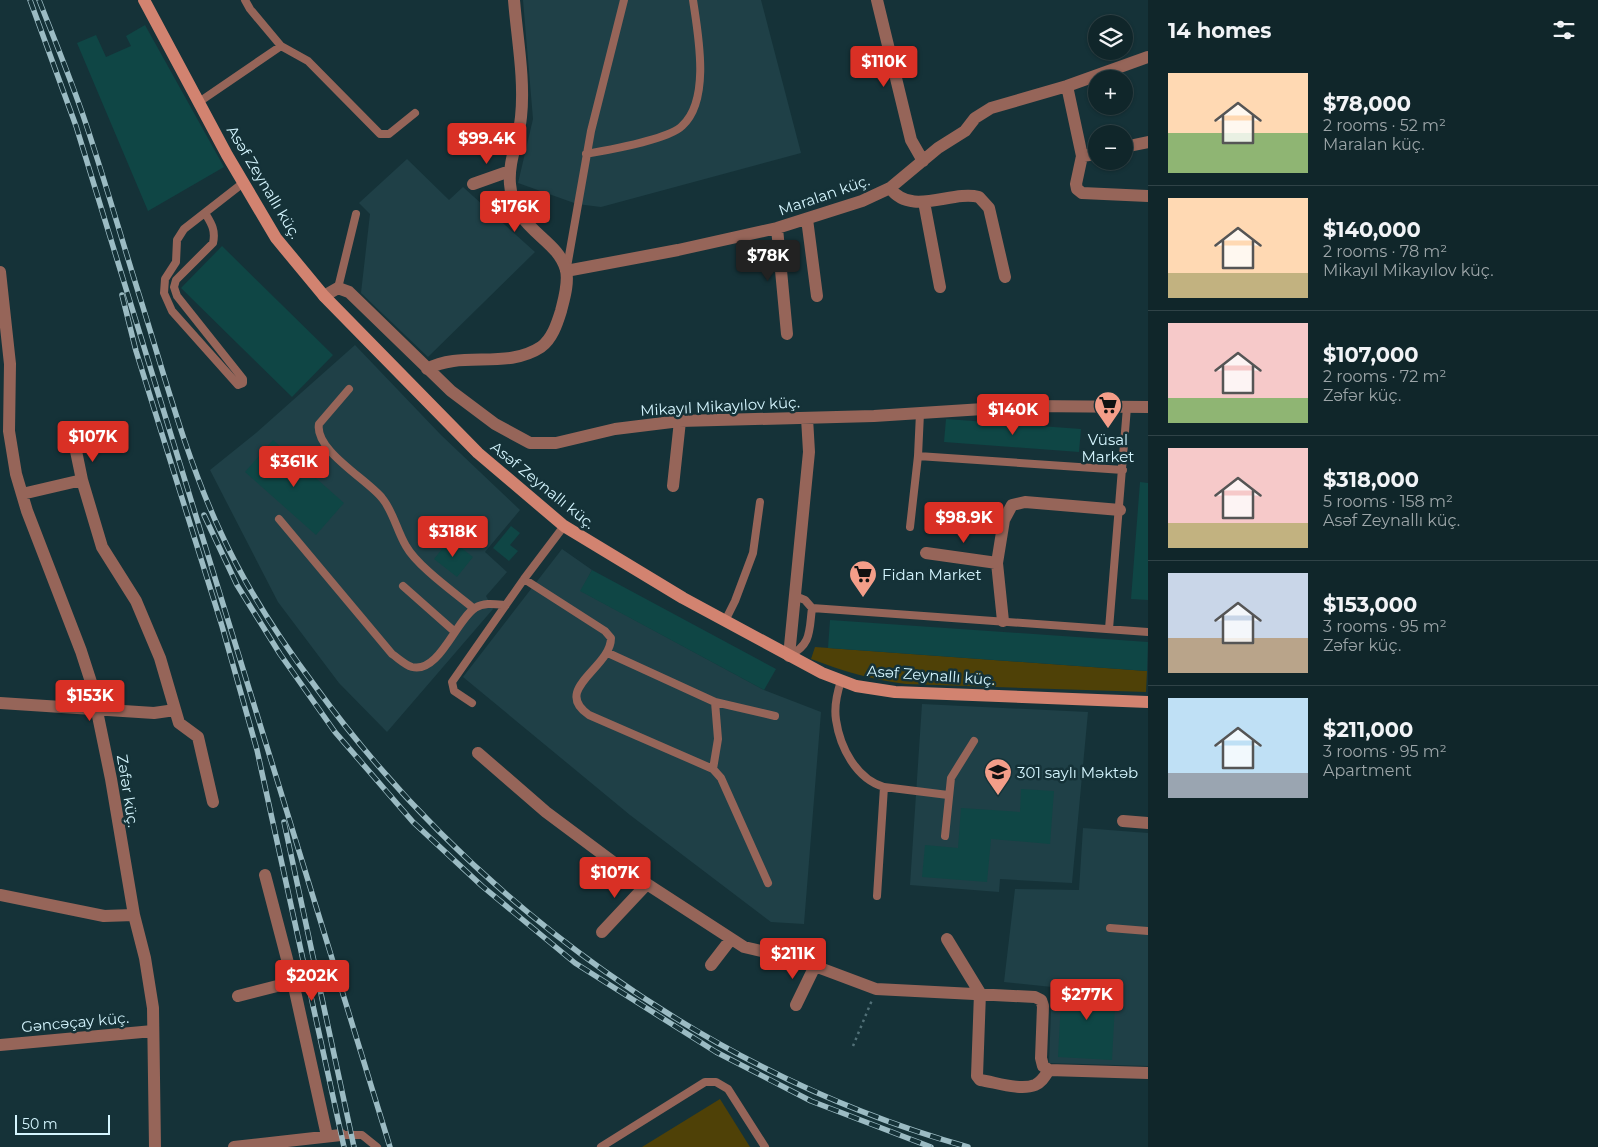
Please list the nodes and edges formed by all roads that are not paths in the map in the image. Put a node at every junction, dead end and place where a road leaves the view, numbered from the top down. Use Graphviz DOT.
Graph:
graph roads {
  1 [pos="144,0"];
  2 [pos="245,0"];
  3 [pos="514,0"];
  4 [pos="624,0"];
  5 [pos="693,0"];
  6 [pos="877,0"];
  7 [pos="281,46"];
  8 [pos="1148,57"];
  9 [pos="1067,86"];
  10 [pos="199,102"];
  11 [pos="415,113"];
  12 [pos="1148,142"];
  13 [pos="1133,146"];
  14 [pos="586,154"];
  15 [pos="1088,155"];
  16 [pos="1082,156"];
  17 [pos="923,161"];
  18 [pos="510,172"];
  19 [pos="243,183"];
  20 [pos="473,184"];
  21 [pos="890,188"];
  22 [pos="1148,196"];
  23 [pos="924,202"];
  24 [pos="205,213"];
  25 [pos="356,214"];
  26 [pos="807,219"];
  27 [pos="776,228"];
  28 [pos="566,271"];
  29 [pos="0,272"];
  30 [pos="1005,277"];
  31 [pos="940,287"];
  32 [pos="338,288"];
  33 [pos="324,296"];
  34 [pos="817,296"];
  35 [pos="787,334"];
  36 [pos="427,369"];
  37 [pos="349,389"];
  38 [pos="1127,407"];
  39 [pos="1148,407"];
  40 [pos="920,413"];
  41 [pos="807,418"];
  42 [pos="680,421"];
  43 [pos="76,451"];
  44 [pos="918,456"];
  45 [pos="1123,470"];
  46 [pos="82,480"];
  47 [pos="674,486"];
  48 [pos="22,494"];
  49 [pos="760,502"];
  50 [pos="1120,510"];
  51 [pos="279,519"];
  52 [pos="564,526"];
  53 [pos="910,526"];
  54 [pos="926,553"];
  55 [pos="998,563"];
  56 [pos="524,579"];
  57 [pos="403,586"];
  58 [pos="795,596"];
  59 [pos="506,605"];
  60 [pos="473,608"];
  61 [pos="812,608"];
  62 [pos="724,621"];
  63 [pos="1002,621"];
  64 [pos="1109,629"];
  65 [pos="455,632"];
  66 [pos="1148,632"];
  67 [pos="608,653"];
  68 [pos="789,656"];
  69 [pos="840,681"];
  70 [pos="715,702"];
  71 [pos="1148,702"];
  72 [pos="0,703"];
  73 [pos="472,703"];
  74 [pos="96,708"];
  75 [pos="175,710"];
  76 [pos="775,716"];
  77 [pos="974,741"];
  78 [pos="478,753"];
  79 [pos="713,769"];
  80 [pos="884,787"];
  81 [pos="948,795"];
  82 [pos="213,802"];
  83 [pos="1123,821"];
  84 [pos="1148,823"];
  85 [pos="945,836"];
  86 [pos="265,875"];
  87 [pos="768,882"];
  88 [pos="647,884"];
  89 [pos="0,895"];
  90 [pos="877,896"];
  91 [pos="134,915"];
  92 [pos="1110,928"];
  93 [pos="1148,931"];
  94 [pos="602,932"];
  95 [pos="731,939"];
  96 [pos="947,939"];
  97 [pos="711,965"];
  98 [pos="815,966"];
  99 [pos="293,982"];
  100 [pos="980,993"];
  101 [pos="238,996"];
  102 [pos="796,1005"];
  103 [pos="153,1031"];
  104 [pos="0,1045"];
  105 [pos="1049,1070"];
  106 [pos="1148,1074"];
  107 [pos="341,1135"];
  108 [pos="328,1142"];
  109 [pos="315,1143"];
  110 [pos="369,1143"];
  111 [pos="155,1147"];
  112 [pos="234,1147"];
  113 [pos="377,1147"];
  114 [pos="601,1147"];
  115 [pos="765,1147"];
  1 -- 10 [label="main road, Asəf Zeynallı küç."];
  2 -- 7 [label="lane"];
  3 -- 18 [label="street"];
  4 -- 14 [label="lane"];
  5 -- 14 [label="lane"];
  6 -- 17 [label="street"];
  7 -- 10 [label="lane"];
  7 -- 11 [label="lane"];
  8 -- 9 [label="street, Maralan küç."];
  9 -- 16 [label="street"];
  9 -- 17 [label="street, Maralan küç."];
  10 -- 19 [label="main road, Asəf Zeynallı küç."];
  12 -- 13 [label="street"];
  14 -- 28 [label="lane"];
  15 -- 16 [label="street"];
  16 -- 22 [label="street"];
  17 -- 21 [label="street, Maralan küç."];
  18 -- 20 [label="street"];
  18 -- 28 [label="street"];
  19 -- 24 [label="lane"];
  19 -- 33 [label="main road, Asəf Zeynallı küç."];
  21 -- 23 [label="street"];
  21 -- 26 [label="street, Maralan küç."];
  23 -- 30 [label="street"];
  23 -- 31 [label="street"];
  24 -- 24 [label="lane"];
  25 -- 32 [label="lane"];
  26 -- 27 [label="street, Maralan küç."];
  26 -- 34 [label="street"];
  27 -- 28 [label="street, Maralan küç."];
  27 -- 35 [label="street"];
  28 -- 36 [label="street"];
  29 -- 48 [label="street, Zəfər küç."];
  32 -- 33 [label="street"];
  32 -- 36 [label="street, Mikayıl Mikayılov küç."];
  33 -- 52 [label="main road, Asəf Zeynallı küç."];
  36 -- 42 [label="street, Mikayıl Mikayılov küç."];
  37 -- 60 [label="lane"];
  38 -- 39 [label="street, Mikayıl Mikayılov küç."];
  38 -- 40 [label="street, Mikayıl Mikayılov küç."];
  38 -- 45 [label="lane"];
  40 -- 41 [label="street, Mikayıl Mikayılov küç."];
  40 -- 44 [label="lane"];
  41 -- 42 [label="street, Mikayıl Mikayılov küç."];
  41 -- 58 [label="street"];
  42 -- 47 [label="street"];
  43 -- 46 [label="street"];
  44 -- 45 [label="lane"];
  44 -- 53 [label="lane"];
  45 -- 50 [label="lane"];
  46 -- 48 [label="street"];
  46 -- 75 [label="street"];
  48 -- 74 [label="street, Zəfər küç."];
  49 -- 62 [label="lane"];
  50 -- 55 [label="street"];
  50 -- 64 [label="lane"];
  51 -- 65 [label="lane"];
  52 -- 56 [label="lane"];
  52 -- 62 [label="main road, Asəf Zeynallı küç."];
  54 -- 55 [label="street"];
  55 -- 63 [label="street"];
  56 -- 59 [label="lane"];
  56 -- 67 [label="lane"];
  57 -- 65 [label="lane"];
  58 -- 61 [label="lane"];
  58 -- 68 [label="street"];
  59 -- 60 [label="lane"];
  59 -- 73 [label="lane"];
  60 -- 65 [label="lane"];
  61 -- 63 [label="lane"];
  61 -- 68 [label="lane"];
  62 -- 68 [label="main road, Asəf Zeynallı küç."];
  63 -- 64 [label="lane"];
  64 -- 66 [label="lane"];
  67 -- 70 [label="lane"];
  67 -- 79 [label="lane"];
  68 -- 69 [label="main road, Asəf Zeynallı küç."];
  69 -- 71 [label="main road, Asəf Zeynallı küç."];
  69 -- 80 [label="lane"];
  70 -- 76 [label="lane"];
  70 -- 79 [label="lane"];
  72 -- 74 [label="street"];
  74 -- 75 [label="street"];
  74 -- 91 [label="street, Zəfər küç."];
  75 -- 82 [label="street"];
  77 -- 81 [label="lane"];
  78 -- 88 [label="street"];
  79 -- 87 [label="lane"];
  80 -- 81 [label="lane"];
  80 -- 90 [label="lane"];
  81 -- 85 [label="lane"];
  83 -- 84 [label="street"];
  86 -- 99 [label="street"];
  88 -- 94 [label="street"];
  88 -- 95 [label="street"];
  89 -- 91 [label="street"];
  91 -- 103 [label="street, Zəfər küç."];
  92 -- 93 [label="lane"];
  95 -- 97 [label="street"];
  95 -- 98 [label="street"];
  96 -- 100 [label="street"];
  98 -- 100 [label="street"];
  98 -- 102 [label="street"];
  99 -- 101 [label="street"];
  99 -- 108 [label="street"];
  100 -- 105 [label="street"];
  100 -- 105 [label="street"];
  103 -- 104 [label="street, Gəncəçay küç."];
  103 -- 111 [label="street, Zəfər küç."];
  105 -- 106 [label="street"];
  107 -- 108 [label="street"];
  107 -- 110 [label="lane"];
  108 -- 109 [label="street"];
  109 -- 112 [label="street"];
  110 -- 113 [label="lane"];
  114 -- 115 [label="lane"];
}
